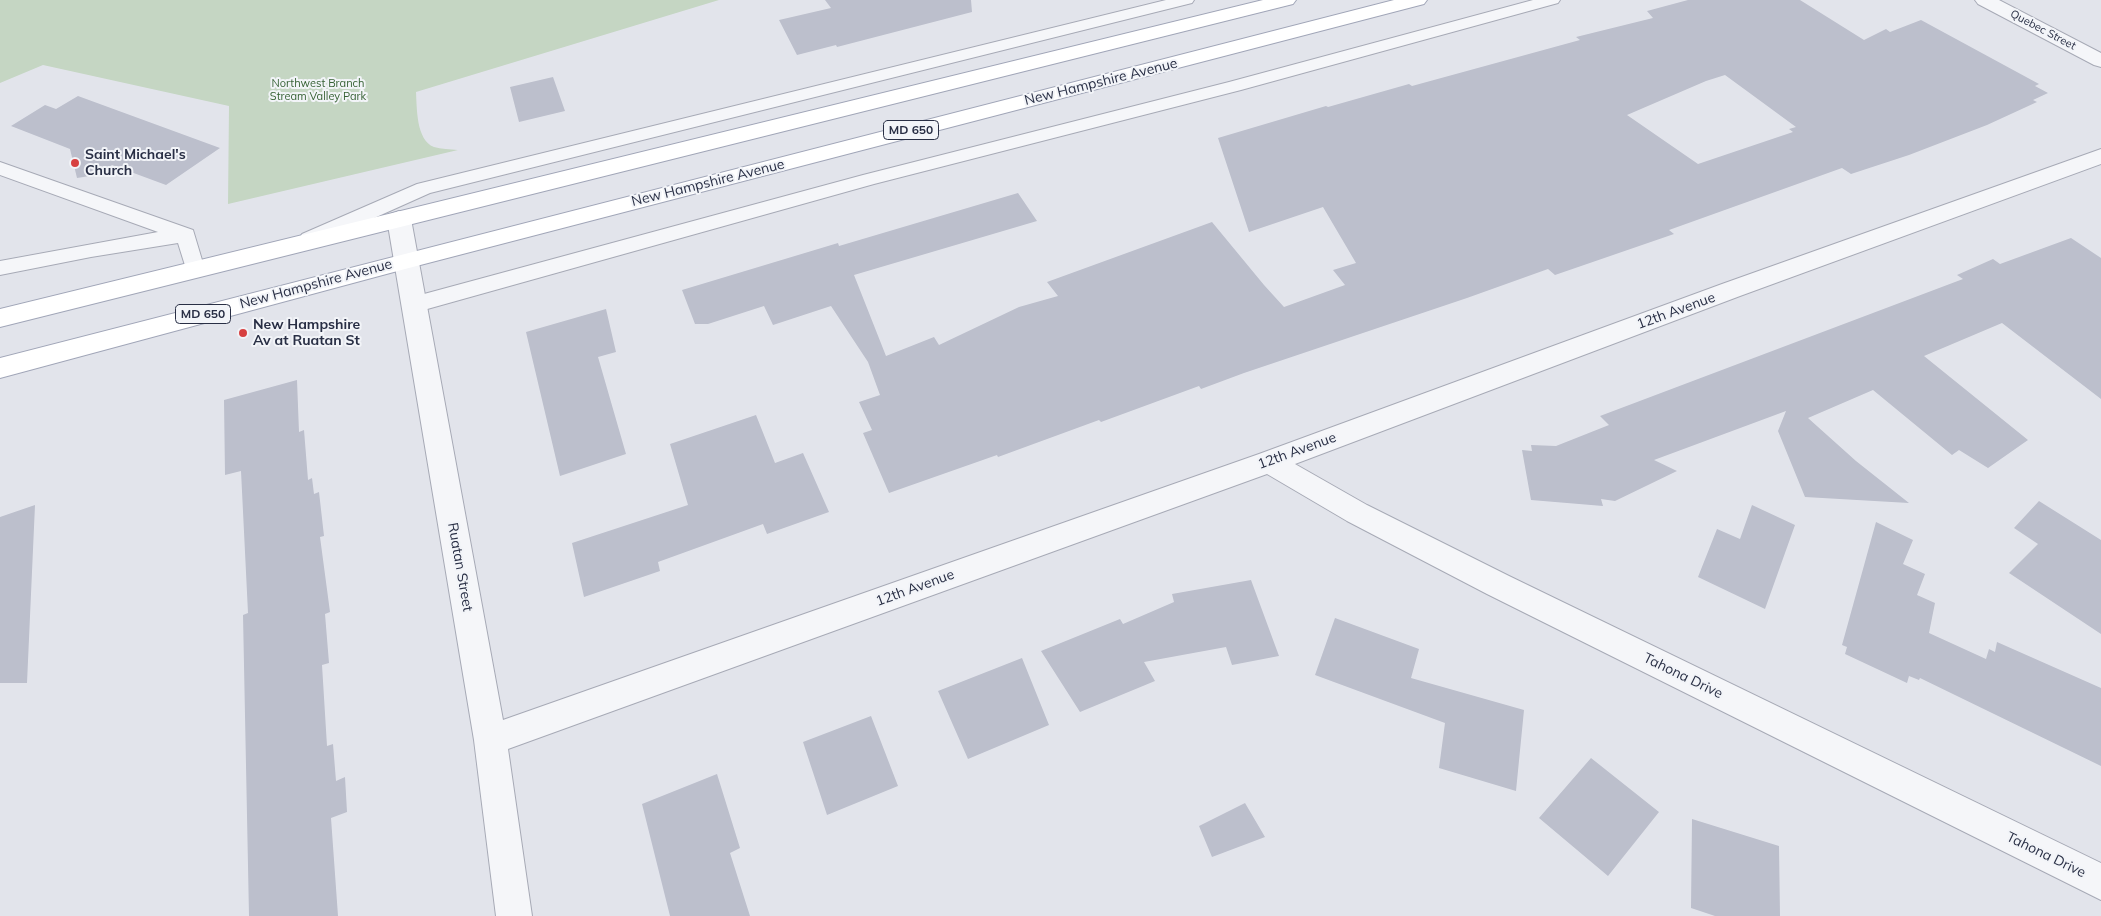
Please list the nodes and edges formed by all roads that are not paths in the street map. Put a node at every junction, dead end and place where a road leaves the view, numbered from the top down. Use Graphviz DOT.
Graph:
graph roads {
  1 [pos="1186,0"];
  2 [pos="1286,0"];
  3 [pos="1417,0"];
  4 [pos="1552,0"];
  5 [pos="1985,0"];
  6 [pos="2101,61"];
  7 [pos="2101,156"];
  8 [pos="0,168"];
  9 [pos="129,214"];
  10 [pos="399,220"];
  11 [pos="186,235"];
  12 [pos="297,244"];
  13 [pos="91,250"];
  14 [pos="405,261"];
  15 [pos="0,268"];
  16 [pos="195,270"];
  17 [pos="413,305"];
  18 [pos="0,318"];
  19 [pos="0,368"];
  20 [pos="1269,462"];
  21 [pos="490,740"];
  22 [pos="2101,882"];
  23 [pos="514,916"];
  1 -- 12 [label="lane"];
  2 -- 10 [label="main road, MD 650"];
  3 -- 14 [label="main road, New Hampshire Avenue / MD 650"];
  4 -- 17 [label="lane"];
  5 -- 6 [label="street, Quebec Street"];
  7 -- 20 [label="street, 12th Avenue"];
  8 -- 9 [label="lane"];
  9 -- 11 [label="lane"];
  9 -- 13 [label="lane"];
  10 -- 12 [label="main road, MD 650"];
  10 -- 14 [label="street, Ruatan Street"];
  11 -- 13 [label="lane"];
  11 -- 16 [label="lane"];
  12 -- 16 [label="main road, MD 650"];
  13 -- 15 [label="lane"];
  14 -- 17 [label="street, Ruatan Street"];
  14 -- 19 [label="main road, New Hampshire Avenue / MD 650"];
  16 -- 18 [label="main road, MD 650"];
  17 -- 21 [label="street, Ruatan Street"];
  20 -- 21 [label="street, 12th Avenue"];
  20 -- 22 [label="street, Tahona Drive"];
  21 -- 23 [label="street, Ruatan Street"];
}
